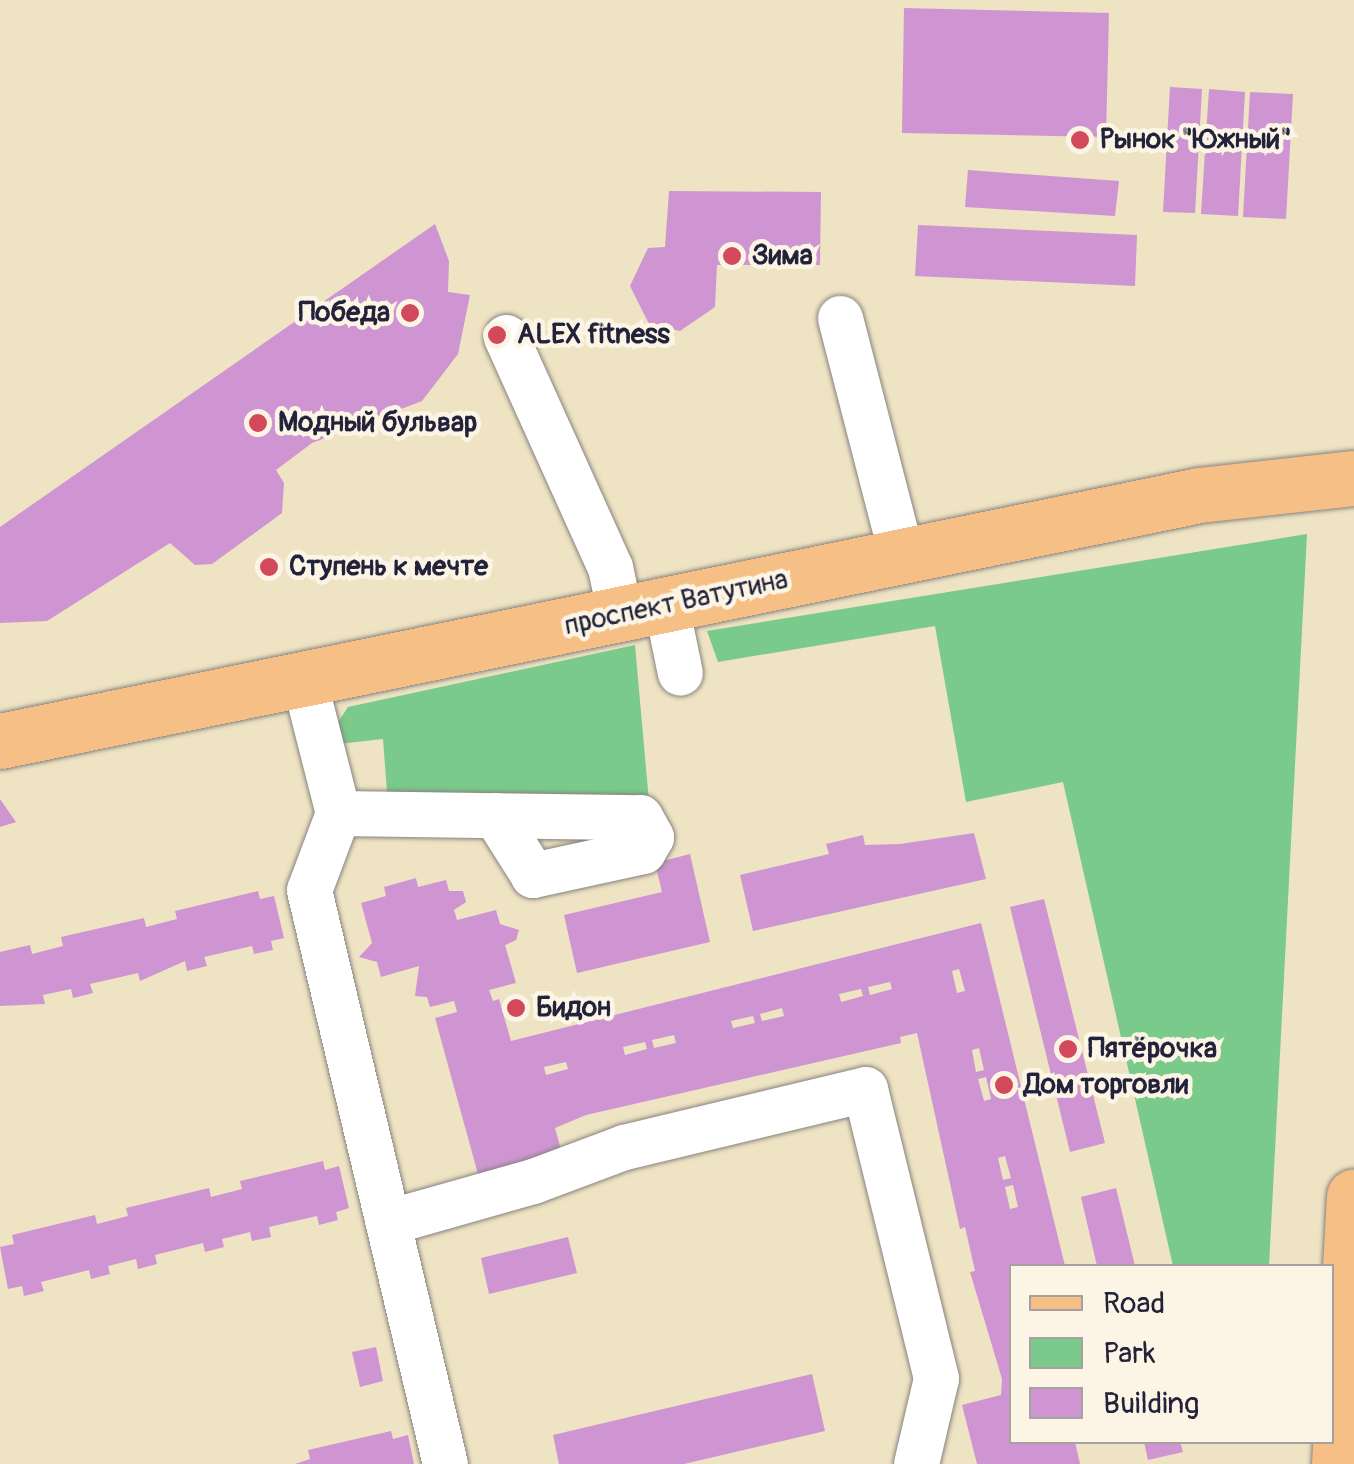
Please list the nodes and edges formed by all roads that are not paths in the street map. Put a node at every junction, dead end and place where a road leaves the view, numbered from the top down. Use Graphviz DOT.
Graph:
graph roads {
  1 [pos="840,318"];
  2 [pos="506,338"];
  3 [pos="1354,478"];
  4 [pos="902,556"];
  5 [pos="643,610"];
  6 [pos="680,673"];
  7 [pos="304,680"];
  8 [pos="0,741"];
  9 [pos="338,813"];
  10 [pos="494,815"];
  11 [pos="1354,1196"];
  12 [pos="388,1222"];
  13 [pos="906,1462"];
  14 [pos="445,1464"];
  15 [pos="1339,1464"];
  1 -- 4 [label="lane"];
  2 -- 5 [label="lane"];
  3 -- 4 [label="main road, проспект Ватутина"];
  4 -- 5 [label="main road, проспект Ватутина"];
  5 -- 6 [label="lane"];
  5 -- 7 [label="main road, проспект Ватутина"];
  7 -- 8 [label="main road, проспект Ватутина"];
  7 -- 9 [label="lane"];
  9 -- 10 [label="lane"];
  9 -- 12 [label="lane"];
  11 -- 15 [label="main road"];
  12 -- 13 [label="lane"];
  12 -- 14 [label="lane"];
}
